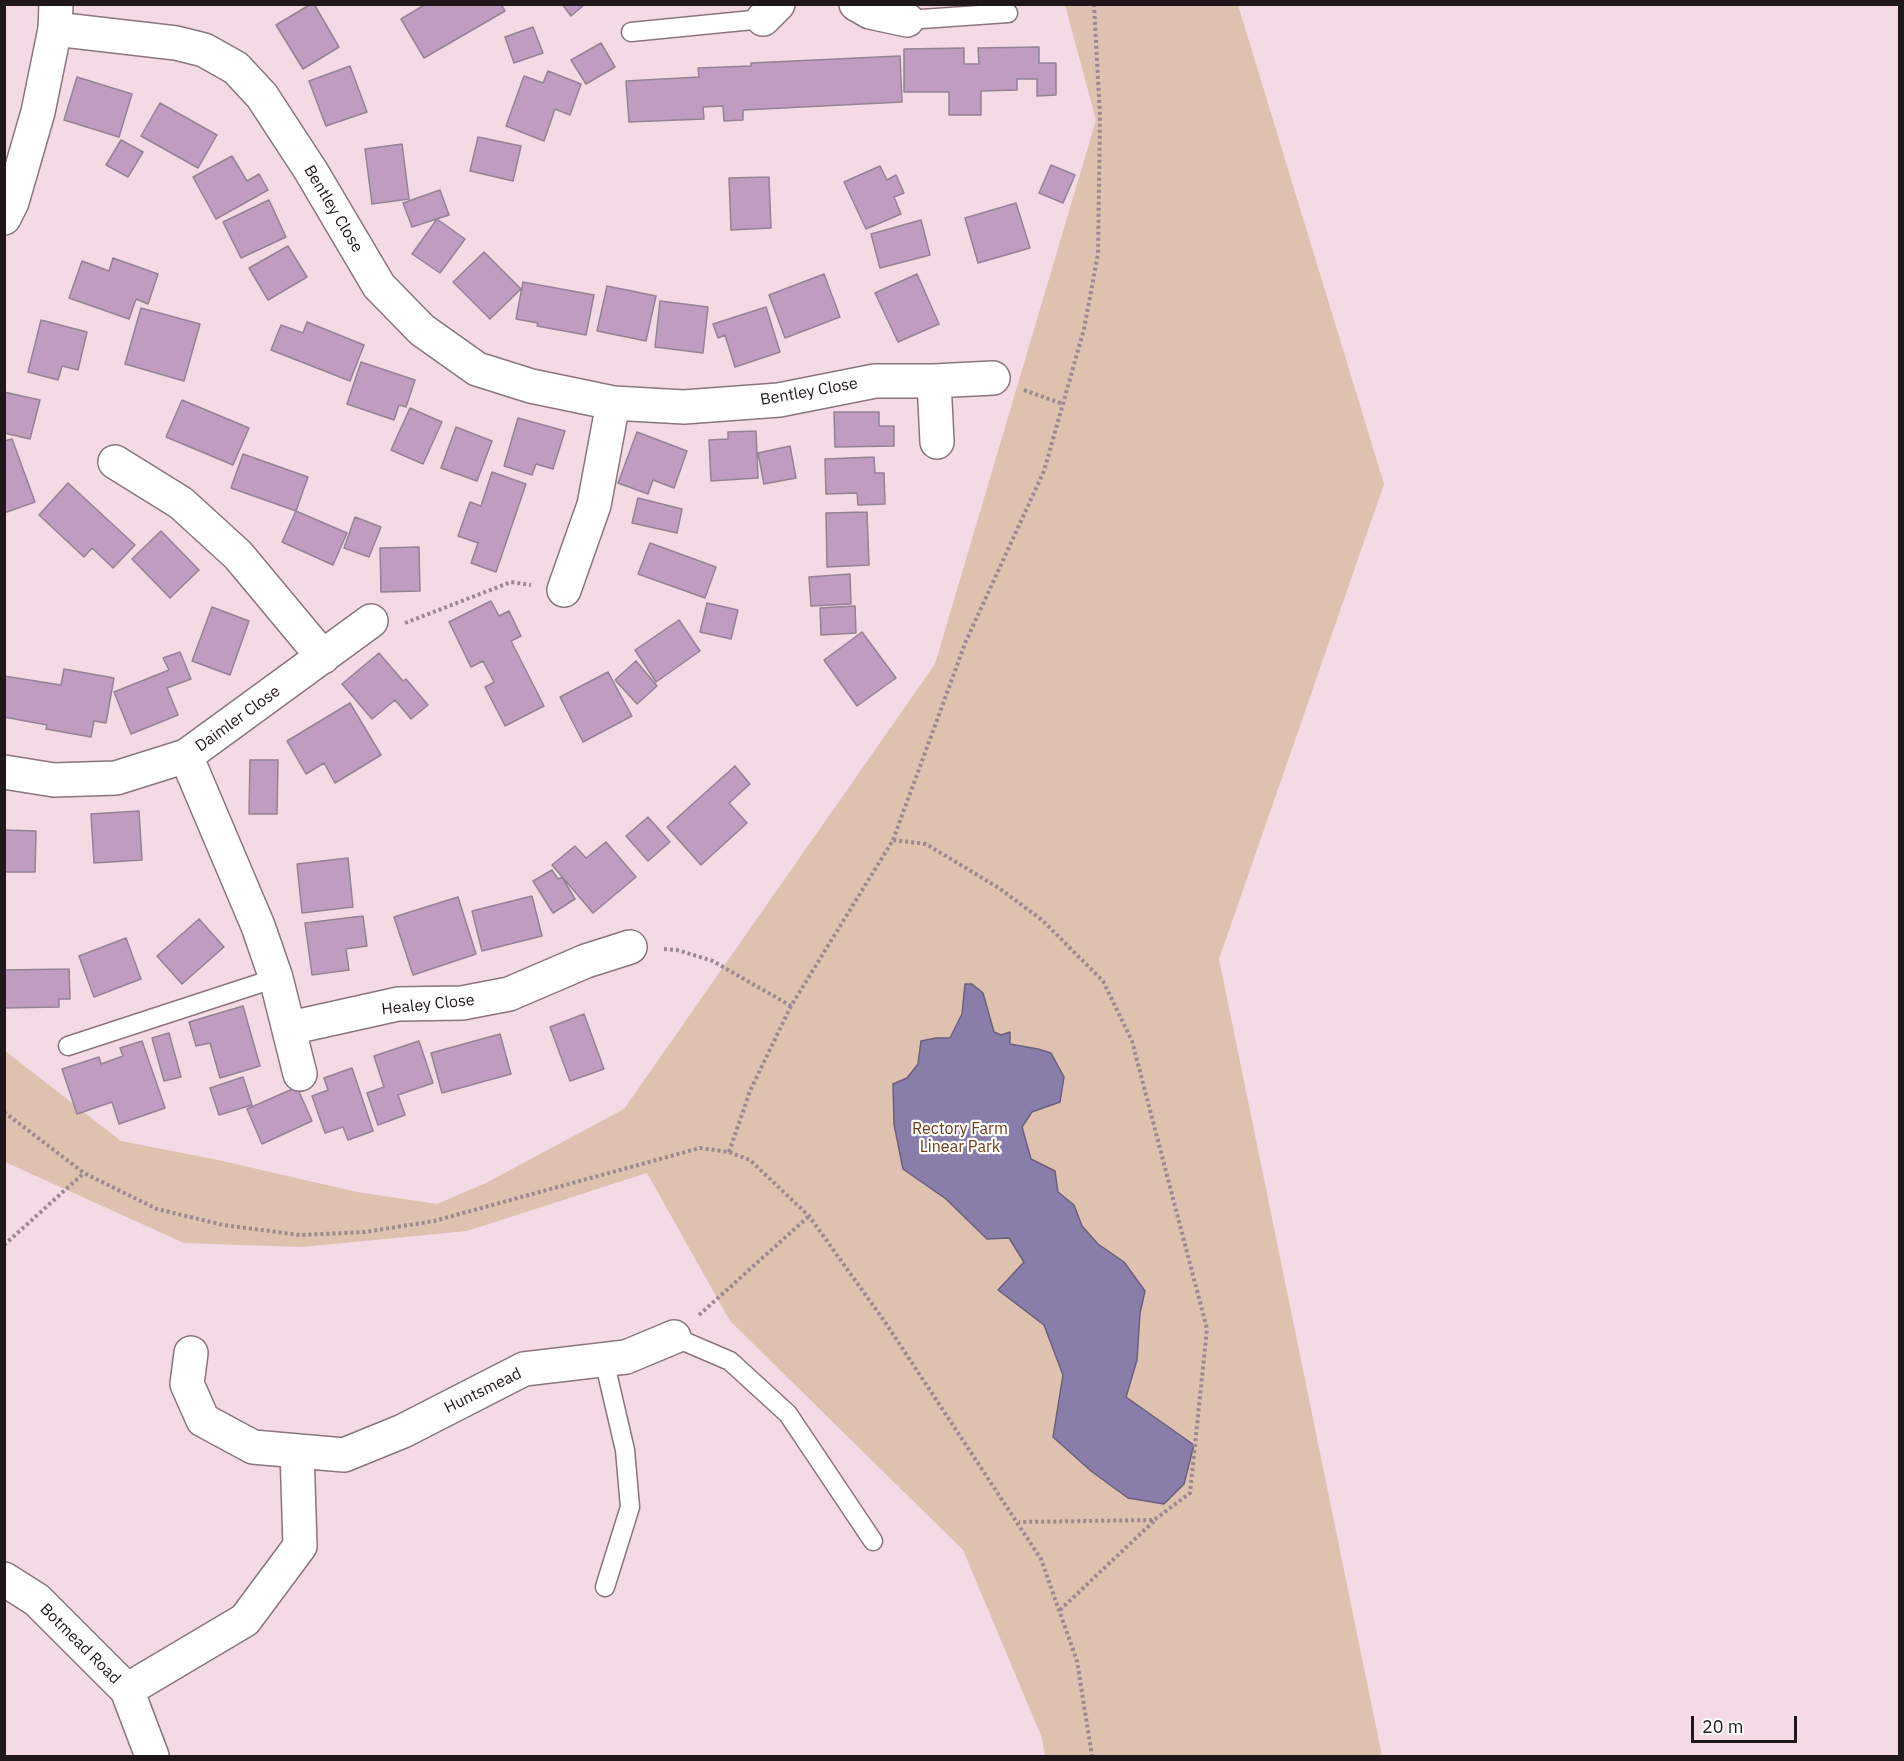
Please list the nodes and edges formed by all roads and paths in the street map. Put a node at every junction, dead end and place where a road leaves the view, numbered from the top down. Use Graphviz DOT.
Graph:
graph roads {
  1 [pos="856,4"];
  2 [pos="1094,4"];
  3 [pos="771,12"];
  4 [pos="1008,13"];
  5 [pos="55,17"];
  6 [pos="907,20"];
  7 [pos="631,32"];
  8 [pos="4,218"];
  9 [pos="993,378"];
  10 [pos="934,381"];
  11 [pos="613,403"];
  12 [pos="937,442"];
  13 [pos="115,462"];
  14 [pos="564,590"];
  15 [pos="371,621"];
  16 [pos="323,657"];
  17 [pos="186,756"];
  18 [pos="4,772"];
  19 [pos="893,840"];
  20 [pos="630,947"];
  21 [pos="276,978"];
  22 [pos="791,1006"];
  23 [pos="290,1028"];
  24 [pos="68,1046"];
  25 [pos="300,1074"];
  26 [pos="729,1152"];
  27 [pos="84,1173"];
  28 [pos="809,1216"];
  29 [pos="4,1245"];
  30 [pos="674,1337"];
  31 [pos="190,1353"];
  32 [pos="604,1360"];
  33 [pos="297,1451"];
  34 [pos="1154,1520"];
  35 [pos="1019,1522"];
  36 [pos="873,1541"];
  37 [pos="4,1579"];
  38 [pos="605,1587"];
  39 [pos="1060,1610"];
  40 [pos="127,1690"];
  41 [pos="152,1756"];
  1 -- 6 [label="street"];
  2 -- 19 [label="path"];
  3 -- 7 [label="lane"];
  4 -- 6 [label="lane"];
  5 -- 8 [label="street"];
  5 -- 11 [label="street, Bentley Close"];
  9 -- 10 [label="street, Bentley Close"];
  10 -- 11 [label="street, Bentley Close"];
  10 -- 12 [label="street"];
  11 -- 14 [label="street"];
  13 -- 16 [label="street"];
  14 -- 15 [label="path"];
  15 -- 16 [label="street, Daimler Close"];
  16 -- 17 [label="street, Daimler Close"];
  17 -- 18 [label="street, Daimler Close"];
  17 -- 21 [label="street"];
  19 -- 22 [label="path"];
  19 -- 34 [label="path"];
  20 -- 22 [label="path"];
  20 -- 23 [label="street, Healey Close"];
  21 -- 23 [label="street"];
  21 -- 24 [label="lane"];
  22 -- 26 [label="path"];
  23 -- 25 [label="street"];
  27 -- 29 [label="path"];
  28 -- 30 [label="path"];
  30 -- 32 [label="street, Huntsmead"];
  30 -- 36 [label="lane"];
  31 -- 33 [label="street, Huntsmead"];
  32 -- 33 [label="street, Huntsmead"];
  32 -- 38 [label="lane"];
  33 -- 40 [label="street"];
  34 -- 35 [label="path"];
  34 -- 39 [label="path"];
  37 -- 40 [label="street, Botmead Road"];
  40 -- 41 [label="street, Botmead Road"];
}
